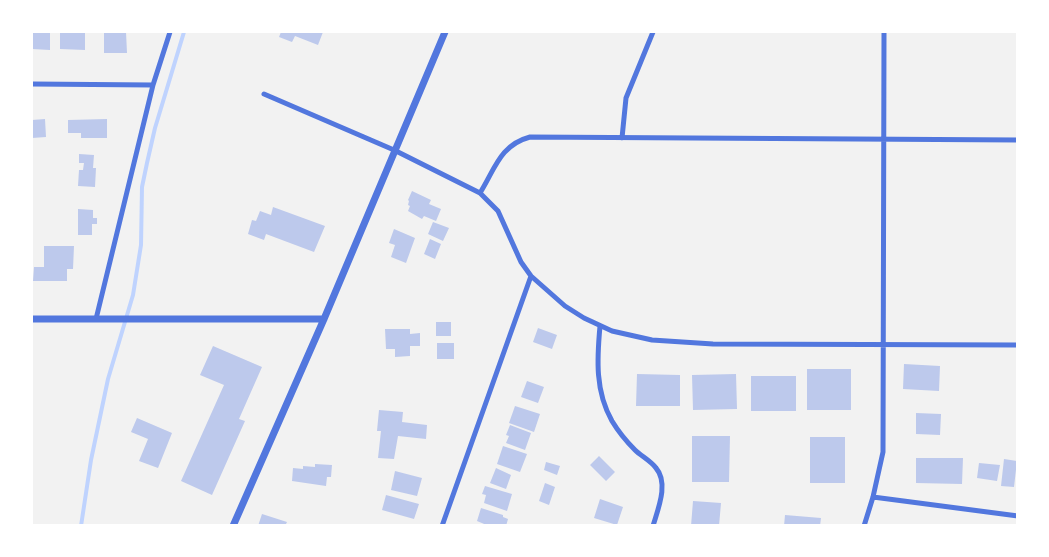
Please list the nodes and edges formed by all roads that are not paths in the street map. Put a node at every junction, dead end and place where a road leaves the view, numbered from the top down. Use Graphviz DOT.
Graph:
graph roads {
  1 [pos="170,32"];
  2 [pos="445,32"];
  3 [pos="653,32"];
  4 [pos="884,32"];
  5 [pos="32,84"];
  6 [pos="153,85"];
  7 [pos="264,94"];
  8 [pos="622,138"];
  9 [pos="885,139"];
  10 [pos="1017,140"];
  11 [pos="394,150"];
  12 [pos="480,193"];
  13 [pos="531,276"];
  14 [pos="32,319"];
  15 [pos="96,319"];
  16 [pos="324,319"];
  17 [pos="600,326"];
  18 [pos="883,344"];
  19 [pos="1017,345"];
  20 [pos="873,497"];
  21 [pos="1017,516"];
  22 [pos="233,525"];
  23 [pos="442,525"];
  24 [pos="653,525"];
  25 [pos="864,525"];
  1 -- 6 [label="street"];
  2 -- 11 [label="street"];
  3 -- 8 [label="street"];
  4 -- 9 [label="street"];
  5 -- 6 [label="street"];
  6 -- 15 [label="street"];
  7 -- 11 [label="street"];
  8 -- 9 [label="street"];
  8 -- 12 [label="street"];
  9 -- 10 [label="street"];
  9 -- 18 [label="street"];
  11 -- 12 [label="street"];
  11 -- 16 [label="street"];
  12 -- 13 [label="street"];
  13 -- 17 [label="street"];
  13 -- 23 [label="street"];
  14 -- 15 [label="street"];
  15 -- 16 [label="street"];
  16 -- 22 [label="street"];
  17 -- 18 [label="street"];
  17 -- 24 [label="street"];
  18 -- 19 [label="street"];
  18 -- 20 [label="street"];
  20 -- 21 [label="street"];
  20 -- 25 [label="street"];
}
